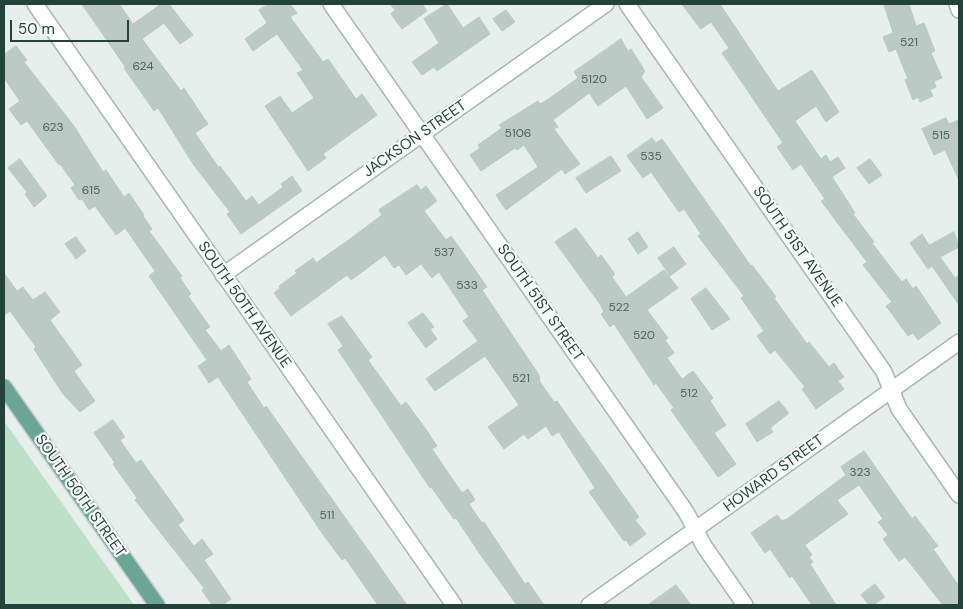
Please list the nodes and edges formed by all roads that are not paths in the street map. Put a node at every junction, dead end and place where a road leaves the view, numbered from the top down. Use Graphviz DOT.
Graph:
graph roads {
  1 [pos="35,4"];
  2 [pos="331,4"];
  3 [pos="606,4"];
  4 [pos="627,4"];
  5 [pos="957,4"];
  6 [pos="959,10"];
  7 [pos="422,135"];
  8 [pos="223,275"];
  9 [pos="959,342"];
  10 [pos="4,387"];
  11 [pos="892,390"];
  12 [pos="959,495"];
  13 [pos="695,530"];
  14 [pos="157,605"];
  15 [pos="454,605"];
  16 [pos="589,605"];
  17 [pos="745,605"];
  1 -- 8 [label="street, SOUTH 50TH AVENUE"];
  2 -- 7 [label="street, SOUTH 51ST STREET"];
  3 -- 7 [label="street, JACKSON STREET"];
  4 -- 11 [label="street, SOUTH 51ST AVENUE"];
  5 -- 6 [label="street"];
  7 -- 8 [label="street, JACKSON STREET"];
  7 -- 13 [label="street, SOUTH 51ST STREET"];
  8 -- 15 [label="street, SOUTH 50TH AVENUE"];
  9 -- 11 [label="street, HOWARD STREET"];
  10 -- 14 [label="main road, SOUTH 50TH STREET"];
  11 -- 12 [label="street, SOUTH 51ST AVENUE"];
  11 -- 13 [label="street, HOWARD STREET"];
  13 -- 16 [label="street, HOWARD STREET"];
  13 -- 17 [label="street, SOUTH 51ST STREET"];
}
